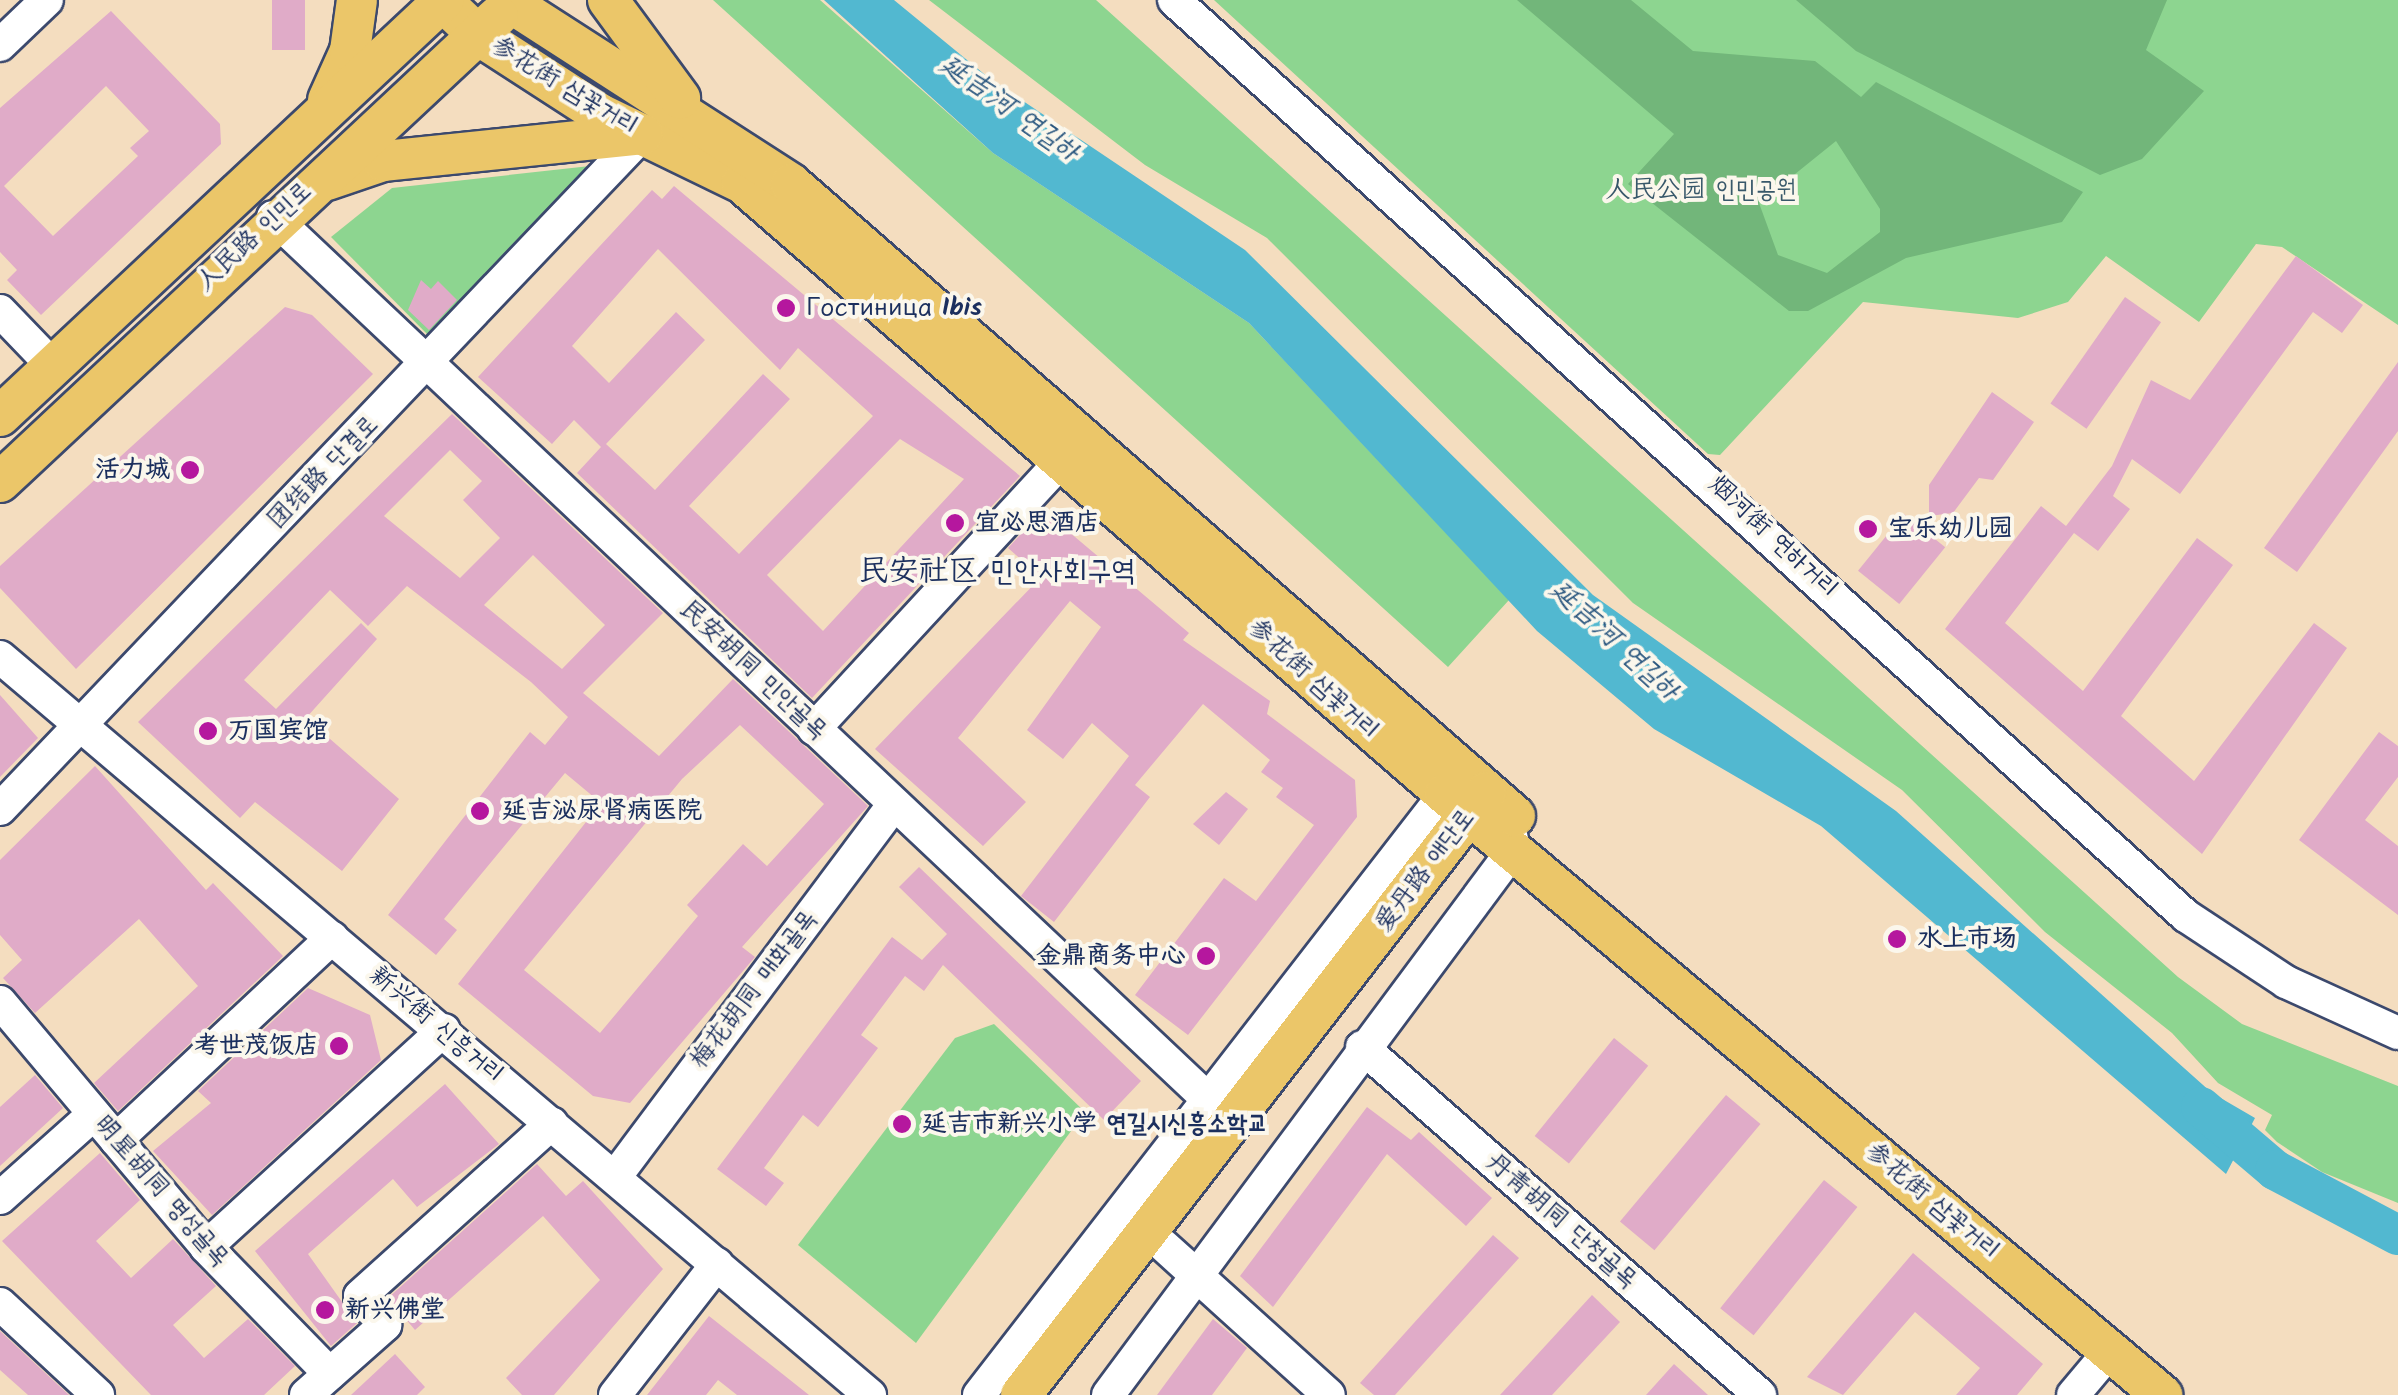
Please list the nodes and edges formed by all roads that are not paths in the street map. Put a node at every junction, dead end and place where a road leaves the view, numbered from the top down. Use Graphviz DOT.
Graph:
graph roads {
  1 [pos="47,0"];
  2 [pos="358,0"];
  3 [pos="443,0"];
  4 [pos="608,0"];
  5 [pos="1174,0"];
  6 [pos="511,1"];
  7 [pos="478,35"];
  8 [pos="0,45"];
  9 [pos="695,116"];
  10 [pos="318,118"];
  11 [pos="643,134"];
  12 [pos="305,187"];
  13 [pos="273,217"];
  14 [pos="0,311"];
  15 [pos="429,363"];
  16 [pos="53,366"];
  17 [pos="0,416"];
  18 [pos="1062,459"];
  19 [pos="0,482"];
  20 [pos="0,658"];
  21 [pos="75,729"];
  22 [pos="814,729"];
  23 [pos="894,804"];
  24 [pos="0,809"];
  25 [pos="1484,814"];
  26 [pos="332,938"];
  27 [pos="0,1002"];
  28 [pos="444,1030"];
  29 [pos="2398,1033"];
  30 [pos="1362,1047"];
  31 [pos="1220,1111"];
  32 [pos="94,1114"];
  33 [pos="552,1123"];
  34 [pos="116,1140"];
  35 [pos="615,1176"];
  36 [pos="0,1198"];
  37 [pos="1164,1246"];
  38 [pos="206,1248"];
  39 [pos="717,1264"];
  40 [pos="1198,1276"];
  41 [pos="0,1304"];
  42 [pos="2110,1351"];
  43 [pos="318,1385"];
  44 [pos="98,1395"];
  45 [pos="616,1395"];
  46 [pos="870,1395"];
  47 [pos="978,1395"];
  48 [pos="1021,1395"];
  49 [pos="1051,1395"];
  50 [pos="1108,1395"];
  51 [pos="1329,1395"];
  52 [pos="1760,1395"];
  53 [pos="2073,1395"];
  54 [pos="2162,1395"];
  55 [pos="2196,1395"];
  1 -- 8 [label="street"];
  2 -- 10 [label="main road"];
  3 -- 7 [label="main road, 参花街 삼꽃거리"];
  3 -- 10 [label="main road, 人民路 인민로"];
  4 -- 9 [label="main road"];
  5 -- 29 [label="street, 烟河街 연하거리"];
  6 -- 7 [label="main road, 人民路 인민로"];
  6 -- 9 [label="main road, 参花街 삼꽃거리"];
  7 -- 11 [label="main road, 参花街 삼꽃거리"];
  7 -- 12 [label="main road, 人民路 인민로"];
  9 -- 25 [label="main road, 参花街 삼꽃거리"];
  10 -- 16 [label="main road, 人民路 인민로"];
  11 -- 12 [label="main road"];
  11 -- 15 [label="street, 团结路 단결로"];
  11 -- 18 [label="main road, 参花街 삼꽃거리"];
  12 -- 13 [label="main road, 人民路 인민로"];
  13 -- 15 [label="street, 民安胡同 민안골목"];
  13 -- 19 [label="main road, 人民路 인민로"];
  14 -- 16 [label="street"];
  15 -- 21 [label="street, 团结路 단결로"];
  15 -- 22 [label="street, 民安胡同 민안골목"];
  16 -- 17 [label="main road, 人民路 인민로"];
  18 -- 22 [label="street"];
  18 -- 25 [label="main road, 参花街 삼꽃거리"];
  20 -- 21 [label="street, 新兴街 신흥거리"];
  21 -- 24 [label="street, 团结路 단결로"];
  21 -- 26 [label="street, 新兴街 신흥거리"];
  22 -- 23 [label="street, 民安胡同 민안골목"];
  23 -- 31 [label="street, 民安胡同 민안골목"];
  23 -- 35 [label="street, 梅花胡同 매화골목"];
  25 -- 30 [label="street"];
  25 -- 31 [label="main road, 爱丹路 애단로"];
  25 -- 37 [label="main road, 爱丹路 애단로"];
  25 -- 42 [label="main road, 参花街 삼꽃거리"];
  25 -- 55 [label="main road, 参花街 삼꽃거리"];
  26 -- 28 [label="street, 新兴街 신흥거리"];
  26 -- 34 [label="street"];
  27 -- 32 [label="street, 明星胡同 명성골목"];
  28 -- 33 [label="street, 新兴街 신흥거리"];
  28 -- 38 [label="street"];
  30 -- 40 [label="street"];
  30 -- 52 [label="street, 丹青胡同 단청골목"];
  31 -- 47 [label="street, 爱丹路 애단로"];
  31 -- 48 [label="main road, 爱丹路 애단로"];
  32 -- 34 [label="street, 明星胡同 명성골목"];
  32 -- 36 [label="street"];
  33 -- 35 [label="street, 新兴街 신흥거리"];
  33 -- 43 [label="street"];
  34 -- 38 [label="street, 明星胡同 명성골목"];
  35 -- 39 [label="street, 新兴街 신흥거리"];
  37 -- 40 [label="street"];
  37 -- 49 [label="main road, 爱丹路 애단로"];
  38 -- 43 [label="street, 明星胡同 명성골목"];
  39 -- 45 [label="street"];
  39 -- 46 [label="street, 新兴街 신흥거리"];
  40 -- 50 [label="street"];
  40 -- 51 [label="street"];
  41 -- 44 [label="street"];
  42 -- 53 [label="street"];
  42 -- 54 [label="main road, 参花街 삼꽃거리"];
}
